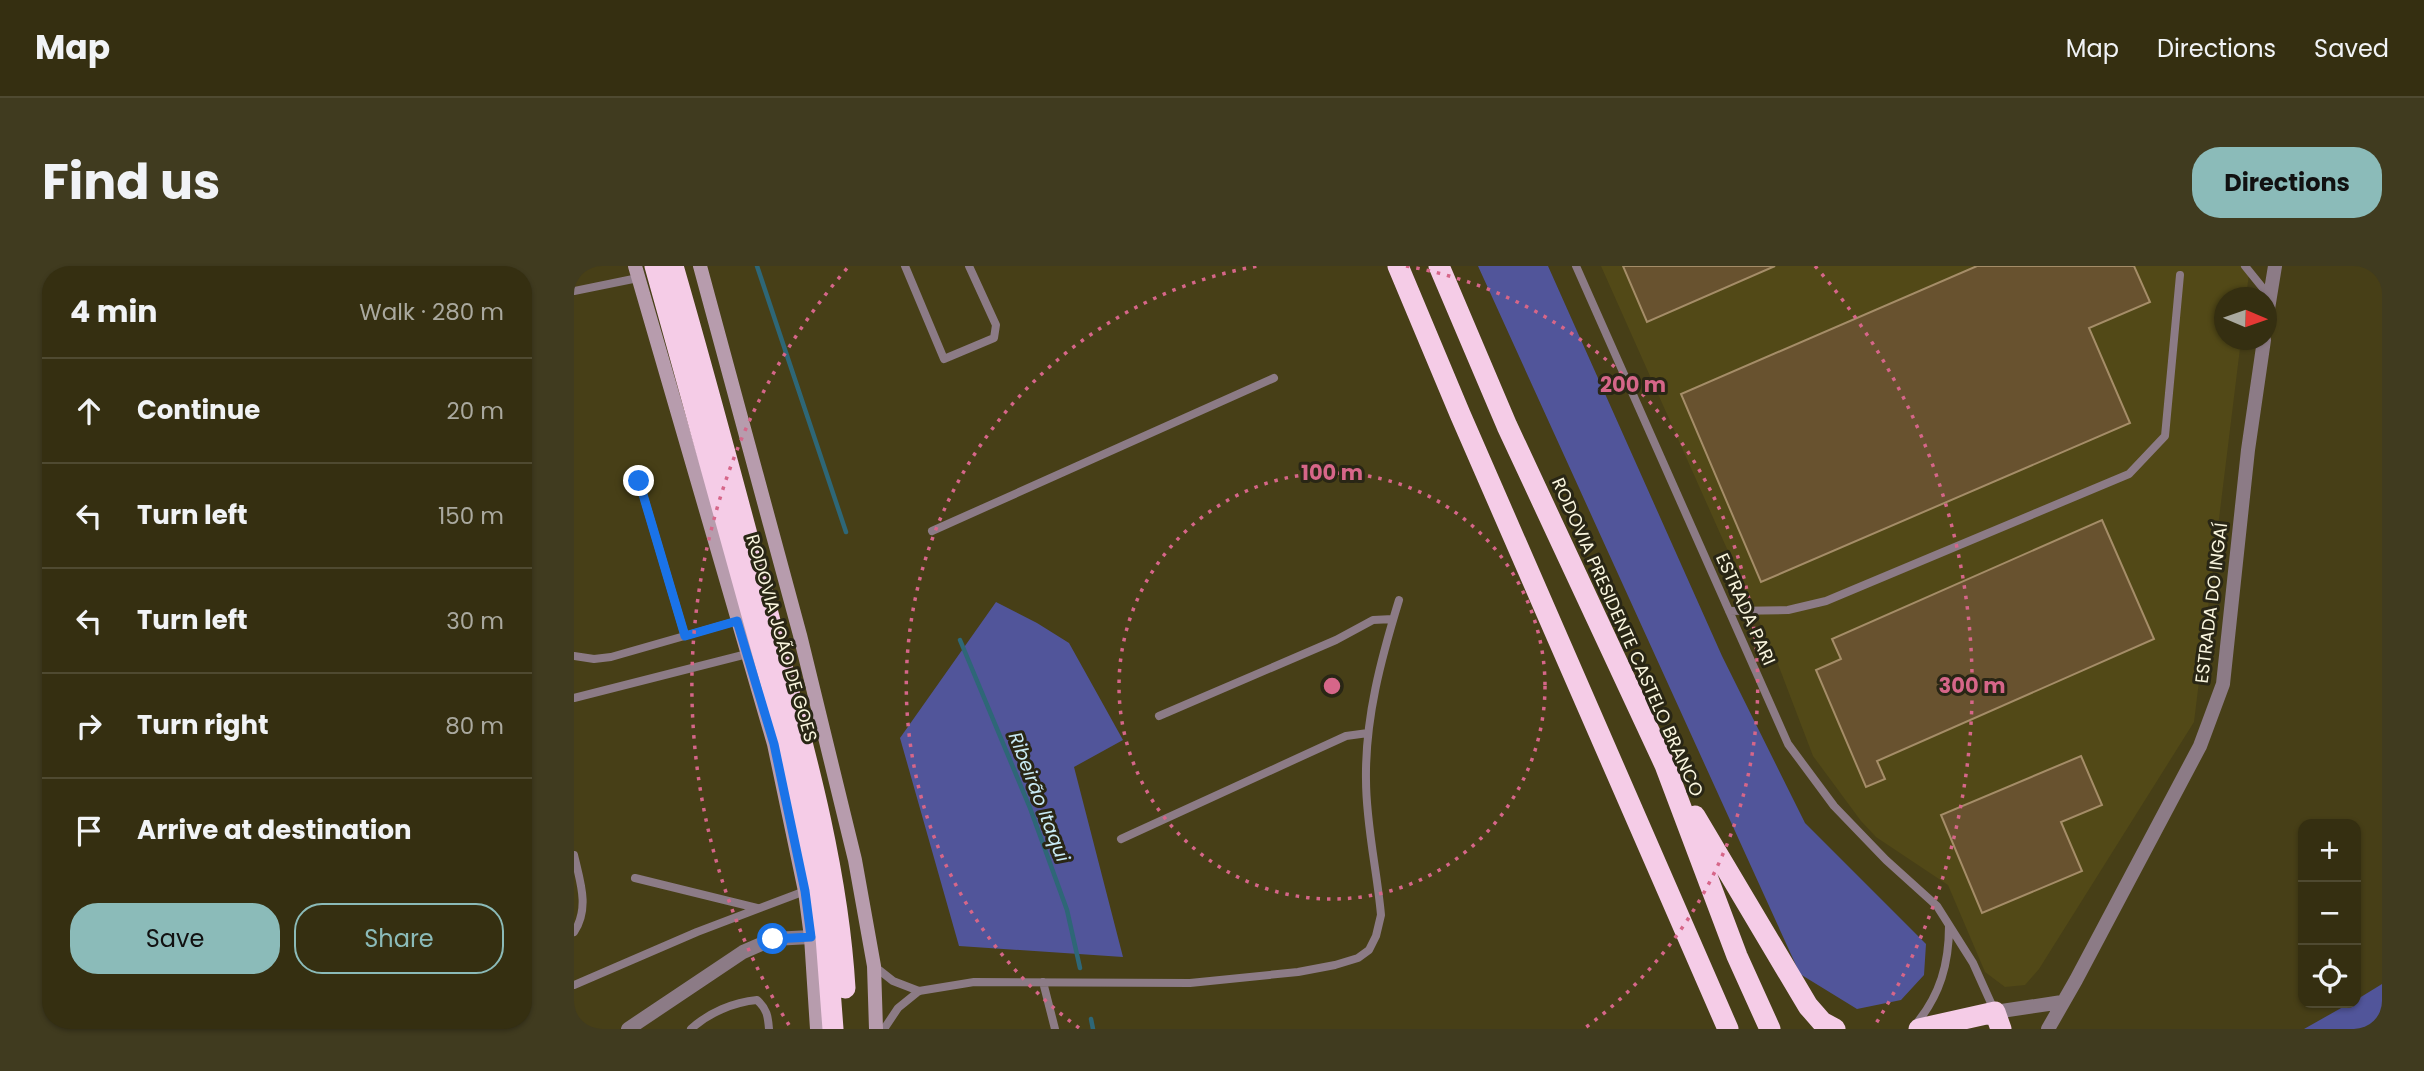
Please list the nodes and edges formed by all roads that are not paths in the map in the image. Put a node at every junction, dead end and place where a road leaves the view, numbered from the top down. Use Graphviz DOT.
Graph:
graph roads {
  1 [pos="673,266"];
  2 [pos="700,266"];
  3 [pos="905,266"];
  4 [pos="969,266"];
  5 [pos="1398,266"];
  6 [pos="1438,266"];
  7 [pos="1576,266"];
  8 [pos="2245,266"];
  9 [pos="2274,266"];
  10 [pos="639,269"];
  11 [pos="2180,275"];
  12 [pos="2262,287"];
  13 [pos="2271,287"];
  14 [pos="574,290"];
  15 [pos="2263,350"];
  16 [pos="1274,378"];
  17 [pos="639,481"];
  18 [pos="932,531"];
  19 [pos="1399,600"];
  20 [pos="1729,611"];
  21 [pos="1393,619"];
  22 [pos="737,621"];
  23 [pos="685,636"];
  24 [pos="747,654"];
  25 [pos="574,656"];
  26 [pos="574,698"];
  27 [pos="1159,716"];
  28 [pos="1368,733"];
  29 [pos="1665,765"];
  30 [pos="1121,839"];
  31 [pos="574,855"];
  32 [pos="635,878"];
  33 [pos="805,891"];
  34 [pos="757,908"];
  35 [pos="1949,923"];
  36 [pos="574,932"];
  37 [pos="811,937"];
  38 [pos="874,966"];
  39 [pos="1044,982"];
  40 [pos="574,985"];
  41 [pos="919,991"];
  42 [pos="2062,1002"];
  43 [pos="1998,1021"];
  44 [pos="1952,1026"];
  45 [pos="628,1029"];
  46 [pos="691,1029"];
  47 [pos="769,1029"];
  48 [pos="817,1029"];
  49 [pos="833,1029"];
  50 [pos="847,1029"];
  51 [pos="876,1029"];
  52 [pos="884,1029"];
  53 [pos="1055,1029"];
  54 [pos="1728,1029"];
  55 [pos="1770,1029"];
  56 [pos="1835,1029"];
  57 [pos="1912,1029"];
  58 [pos="1919,1029"];
  59 [pos="2048,1029"];
  1 -- 50 [label="highway, RODOVIA JOÃO DE GOES"];
  2 -- 38 [label="street"];
  3 -- 4 [label="lane"];
  5 -- 54 [label="highway"];
  6 -- 29 [label="highway, RODOVIA PRESIDENTE CASTELO BRANCO"];
  7 -- 20 [label="lane, ESTRADA PARI"];
  8 -- 12 [label="lane"];
  9 -- 13 [label="street"];
  10 -- 14 [label="lane"];
  10 -- 22 [label="street"];
  10 -- 49 [label="highway, RODOVIA JOÃO DE GOES"];
  11 -- 20 [label="lane"];
  15 -- 42 [label="street, ESTRADA DO INGAÍ"];
  16 -- 18 [label="lane"];
  17 -- 23 [label="lane"];
  19 -- 21 [label="lane"];
  20 -- 35 [label="lane, ESTRADA PARI"];
  21 -- 27 [label="lane"];
  21 -- 28 [label="lane"];
  22 -- 23 [label="lane"];
  22 -- 24 [label="street"];
  23 -- 25 [label="lane"];
  24 -- 26 [label="lane"];
  24 -- 33 [label="street"];
  28 -- 30 [label="lane"];
  28 -- 39 [label="lane"];
  29 -- 55 [label="highway, RODOVIA PRESIDENTE CASTELO BRANCO"];
  29 -- 56 [label="highway"];
  31 -- 36 [label="lane"];
  32 -- 34 [label="lane"];
  33 -- 34 [label="lane"];
  33 -- 37 [label="street"];
  34 -- 40 [label="lane"];
  35 -- 43 [label="lane, ESTRADA PARI"];
  35 -- 57 [label="lane"];
  37 -- 45 [label="street"];
  37 -- 48 [label="street"];
  38 -- 41 [label="lane"];
  38 -- 51 [label="street"];
  39 -- 41 [label="lane"];
  39 -- 53 [label="lane"];
  41 -- 52 [label="lane"];
  42 -- 43 [label="street"];
  42 -- 59 [label="street, ESTRADA DO INGAÍ"];
  43 -- 44 [label="highway"];
  44 -- 58 [label="highway"];
  46 -- 47 [label="lane"];
}
